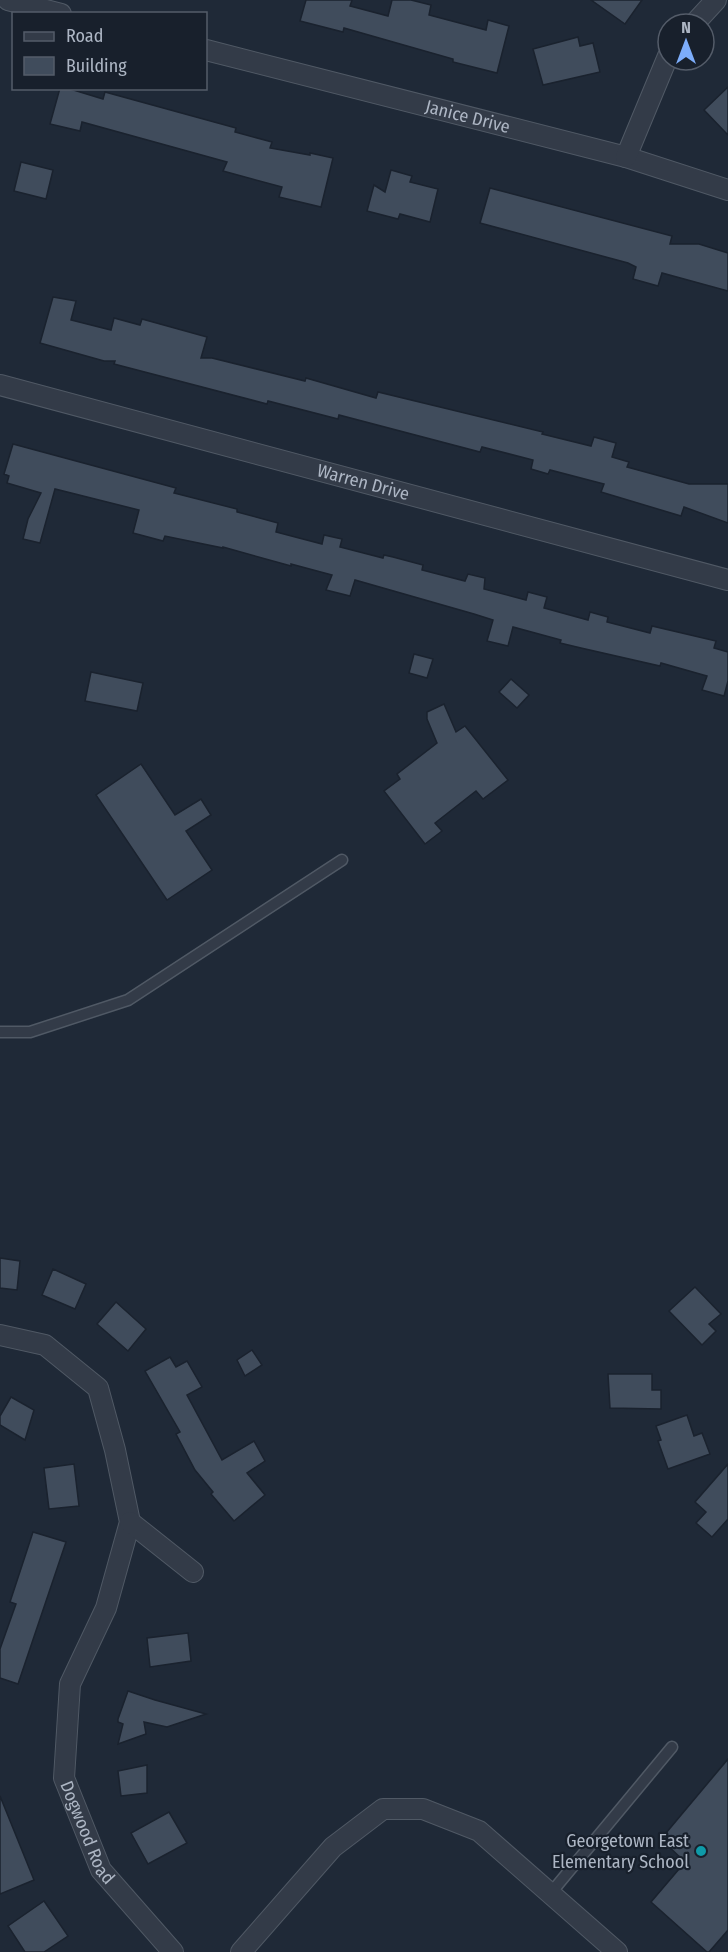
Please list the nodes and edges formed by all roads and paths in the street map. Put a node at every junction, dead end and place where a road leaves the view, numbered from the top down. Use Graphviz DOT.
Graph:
graph roads {
  1 [pos="8,0"];
  2 [pos="716,0"];
  3 [pos="53,12"];
  4 [pos="705,12"];
  5 [pos="207,50"];
  6 [pos="661,72"];
  7 [pos="626,157"];
  8 [pos="728,190"];
  9 [pos="0,385"];
  10 [pos="728,580"];
  11 [pos="342,860"];
  12 [pos="0,1032"];
  13 [pos="0,1335"];
  14 [pos="130,1522"];
  15 [pos="193,1572"];
  16 [pos="672,1748"];
  17 [pos="550,1894"];
  18 [pos="173,1952"];
  19 [pos="241,1952"];
  20 [pos="617,1952"];
  1 -- 3 [label="street"];
  2 -- 4 [label="street"];
  5 -- 7 [label="street, Janice Drive"];
  6 -- 7 [label="street"];
  7 -- 8 [label="street, Janice Drive"];
  9 -- 10 [label="street, Warren Drive"];
  11 -- 12 [label="lane"];
  13 -- 14 [label="street, Dogwood Road"];
  14 -- 15 [label="street"];
  14 -- 18 [label="street, Dogwood Road"];
  16 -- 17 [label="lane"];
  17 -- 19 [label="street"];
  17 -- 20 [label="street"];
}
